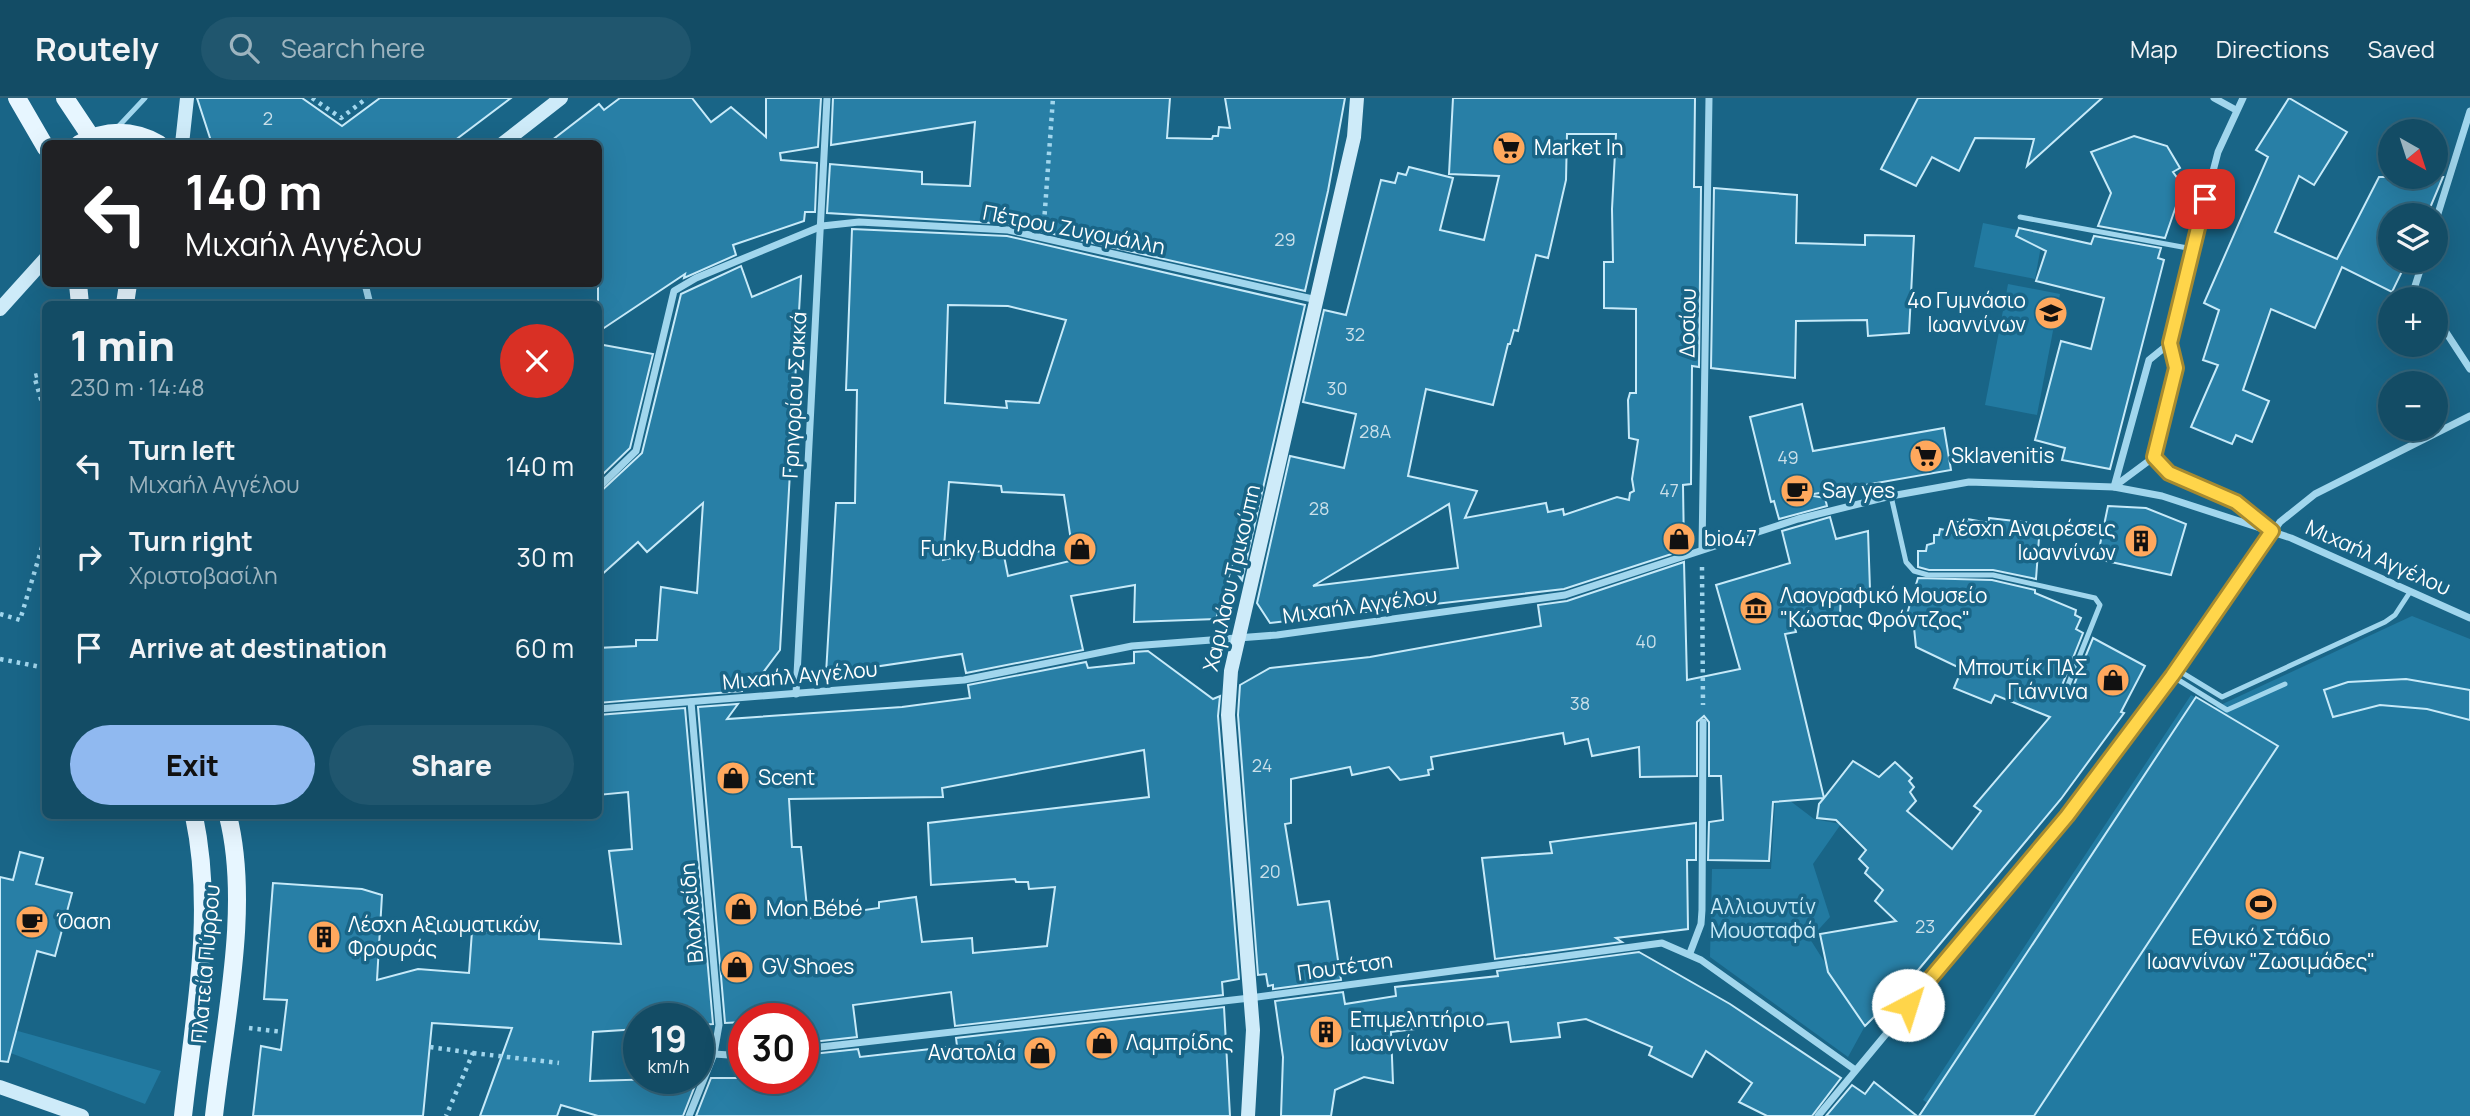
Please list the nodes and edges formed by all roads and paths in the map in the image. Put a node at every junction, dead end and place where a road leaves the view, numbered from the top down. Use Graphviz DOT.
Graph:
graph roads {
  1 [pos="17,98"];
  2 [pos="65,98"];
  3 [pos="145,98"];
  4 [pos="187,98"];
  5 [pos="312,98"];
  6 [pos="367,98"];
  7 [pos="561,98"];
  8 [pos="827,98"];
  9 [pos="1053,98"];
  10 [pos="1357,98"];
  11 [pos="1709,98"];
  12 [pos="2214,98"];
  13 [pos="2243,98"];
  14 [pos="2236,110"];
  15 [pos="2470,111"];
  16 [pos="113,132"];
  17 [pos="85,140"];
  18 [pos="151,140"];
  19 [pos="183,140"];
  20 [pos="507,140"];
  21 [pos="42,141"];
  22 [pos="2441,203"];
  23 [pos="2020,217"];
  24 [pos="822,226"];
  25 [pos="1042,238"];
  26 [pos="2193,249"];
  27 [pos="42,262"];
  28 [pos="1317,300"];
  29 [pos="0,309"];
  30 [pos="2448,335"];
  31 [pos="2170,343"];
  32 [pos="2470,369"];
  33 [pos="42,374"];
  34 [pos="42,403"];
  35 [pos="2470,415"];
  36 [pos="2154,457"];
  37 [pos="602,484"];
  38 [pos="2114,487"];
  39 [pos="1891,496"];
  40 [pos="2272,531"];
  41 [pos="42,547"];
  42 [pos="1702,548"];
  43 [pos="2410,592"];
  44 [pos="0,614"];
  45 [pos="2470,618"];
  46 [pos="1236,639"];
  47 [pos="0,659"];
  48 [pos="42,667"];
  49 [pos="2174,672"];
  50 [pos="2285,684"];
  51 [pos="2066,690"];
  52 [pos="796,694"];
  53 [pos="691,702"];
  54 [pos="602,709"];
  55 [pos="1703,722"];
  56 [pos="195,819"];
  57 [pos="229,819"];
  58 [pos="1690,953"];
  59 [pos="1250,998"];
  60 [pos="224,1025"];
  61 [pos="283,1032"];
  62 [pos="430,1047"];
  63 [pos="819,1047"];
  64 [pos="473,1053"];
  65 [pos="714,1054"];
  66 [pos="728,1055"];
  67 [pos="559,1063"];
  68 [pos="1854,1069"];
  69 [pos="0,1087"];
  70 [pos="698,1094"];
  71 [pos="82,1116"];
  72 [pos="183,1116"];
  73 [pos="215,1116"];
  74 [pos="446,1116"];
  75 [pos="689,1116"];
  76 [pos="1248,1116"];
  77 [pos="1818,1116"];
  1 -- 21 [label="main road"];
  2 -- 17 [label="main road"];
  3 -- 16 [label="lane"];
  4 -- 19 [label="street"];
  5 -- 6 [label="path"];
  7 -- 20 [label="street"];
  8 -- 24 [label="street, Γρηγορίου Σακκά"];
  9 -- 25 [label="path"];
  10 -- 28 [label="street, Χαριλάου Τρικούπη"];
  11 -- 42 [label="street, Δοσίου"];
  12 -- 14 [label="street"];
  13 -- 14 [label="street"];
  14 -- 26 [label="street"];
  15 -- 22 [label="street"];
  16 -- 17 [label="main road"];
  16 -- 18 [label="main road"];
  23 -- 26 [label="lane"];
  24 -- 25 [label="street, Πέτρου Ζυγομάλλη"];
  24 -- 37 [label="street, Πέτρου Ζυγομάλλη"];
  24 -- 52 [label="street, Γρηγορίου Σακκά"];
  25 -- 28 [label="street, Πέτρου Ζυγομάλλη"];
  26 -- 31 [label="street"];
  27 -- 29 [label="street"];
  28 -- 46 [label="street, Χαριλάου Τρικούπη"];
  30 -- 32 [label="street"];
  31 -- 36 [label="street"];
  31 -- 38 [label="street"];
  33 -- 34 [label="path"];
  35 -- 40 [label="street"];
  36 -- 38 [label="street"];
  36 -- 40 [label="street, Μιχαήλ Αγγέλου"];
  38 -- 39 [label="street, Μιχαήλ Αγγέλου"];
  38 -- 40 [label="street, Μιχαήλ Αγγέλου"];
  39 -- 42 [label="street, Μιχαήλ Αγγέλου"];
  39 -- 51 [label="lane"];
  40 -- 43 [label="street, Μιχαήλ Αγγέλου"];
  40 -- 49 [label="street"];
  41 -- 44 [label="path"];
  42 -- 46 [label="street, Μιχαήλ Αγγέλου"];
  42 -- 55 [label="path"];
  43 -- 45 [label="street, Μιχαήλ Αγγέλου"];
  43 -- 49 [label="lane"];
  46 -- 52 [label="street, Μιχαήλ Αγγέλου"];
  46 -- 59 [label="street, Χαριλάου Τρικούπη"];
  47 -- 48 [label="path"];
  49 -- 50 [label="lane"];
  49 -- 68 [label="street"];
  52 -- 53 [label="street, Μιχαήλ Αγγέλου"];
  53 -- 54 [label="street, Μιχαήλ Αγγέλου"];
  53 -- 65 [label="street, Βλαχλείδη"];
  55 -- 58 [label="street"];
  56 -- 72 [label="main road, Πλατεία Πύρρου"];
  57 -- 60 [label="main road, Πλατεία Πύρρου"];
  58 -- 59 [label="street, Πουτέτση"];
  58 -- 68 [label="street, Πουτέτση"];
  59 -- 63 [label="street, Πουτέτση"];
  59 -- 76 [label="street, Χαριλάου Τρικούπη"];
  60 -- 61 [label="path"];
  60 -- 73 [label="main road, Πλατεία Πύρρου"];
  62 -- 64 [label="path"];
  64 -- 67 [label="path"];
  64 -- 74 [label="path"];
  65 -- 66 [label="street"];
  68 -- 77 [label="street"];
  69 -- 71 [label="street"];
  70 -- 75 [label="street, Βλαχλείδη"];
}
